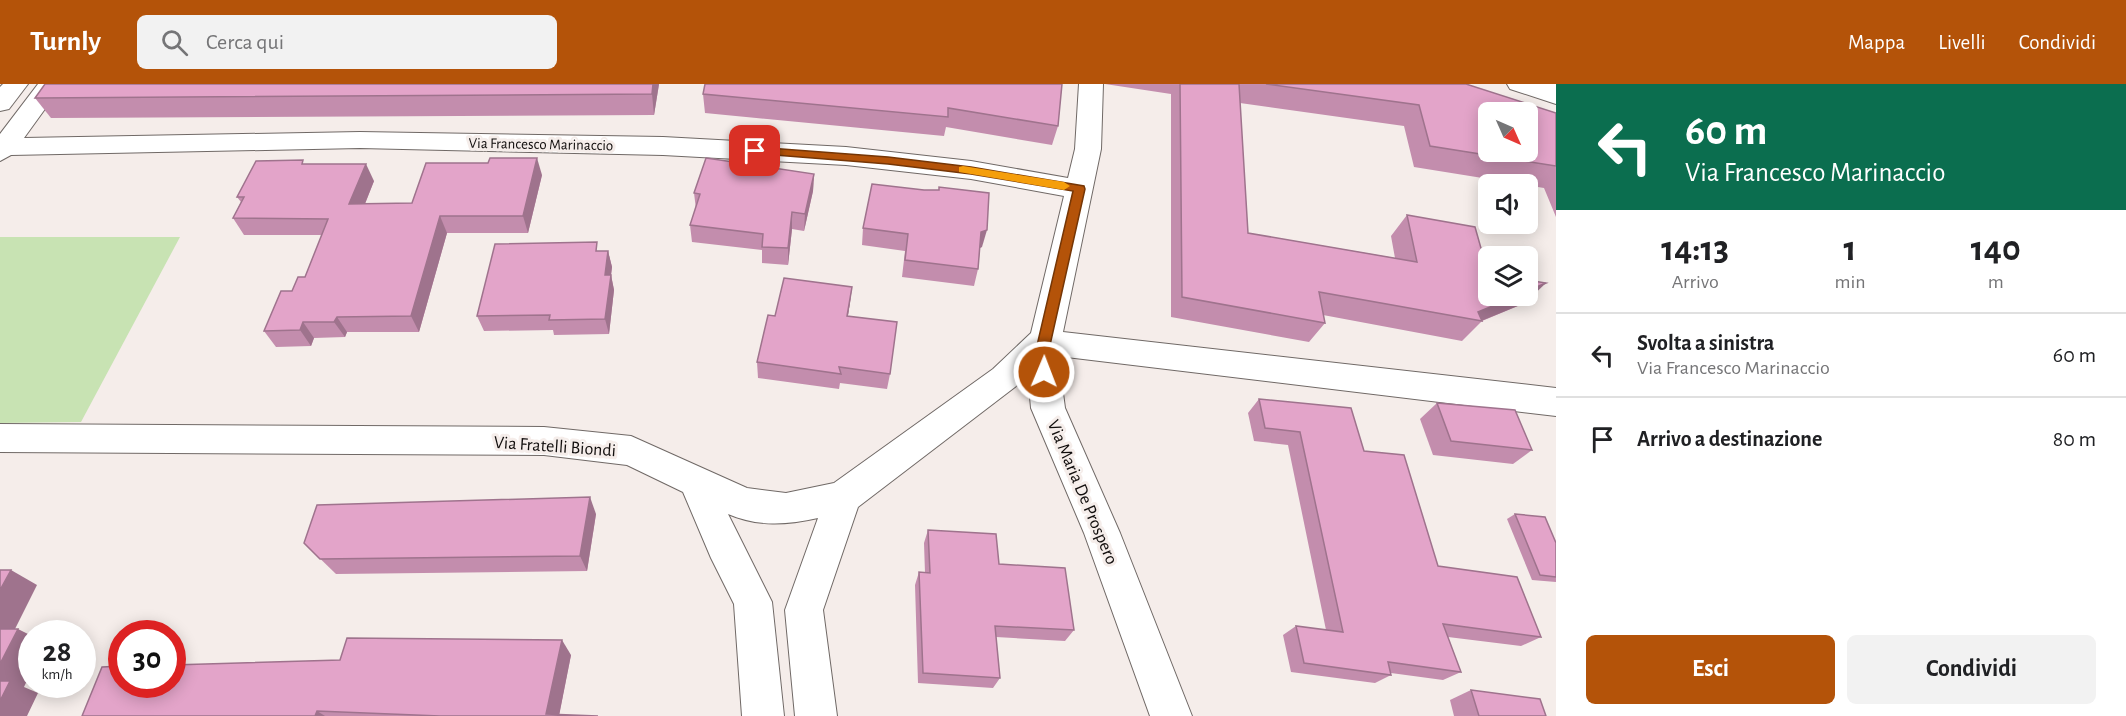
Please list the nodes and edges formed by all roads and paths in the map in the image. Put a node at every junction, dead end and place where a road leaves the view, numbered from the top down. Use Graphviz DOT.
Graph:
graph roads {
  1 [pos="16,84"];
  2 [pos="51,84"];
  3 [pos="1091,84"];
  4 [pos="1519,84"];
  5 [pos="1549,84"];
  6 [pos="1556,88"];
  7 [pos="1556,96"];
  8 [pos="0,103"];
  9 [pos="1,149"];
  10 [pos="1080,189"];
  11 [pos="1044,342"];
  12 [pos="1556,402"];
  13 [pos="0,438"];
  14 [pos="697,483"];
  15 [pos="843,497"];
  16 [pos="753,602"];
  17 [pos="804,610"];
  18 [pos="763,716"];
  19 [pos="816,716"];
  20 [pos="1171,716"];
  1 -- 8 [label="street"];
  2 -- 9 [label="street"];
  3 -- 10 [label="street, Via Maria De Prospero"];
  4 -- 7 [label="street"];
  5 -- 6 [label="street"];
  9 -- 10 [label="street, Via Francesco Marinaccio"];
  10 -- 11 [label="street, Via Maria De Prospero"];
  11 -- 12 [label="street"];
  11 -- 15 [label="street, Via Fratelli Biondi"];
  11 -- 20 [label="street, Via Maria De Prospero"];
  13 -- 14 [label="street, Via Fratelli Biondi"];
  14 -- 15 [label="street, Via Fratelli Biondi"];
  14 -- 16 [label="street"];
  15 -- 17 [label="street"];
  16 -- 17 [label="street"];
  16 -- 18 [label="street"];
  17 -- 19 [label="street"];
}
